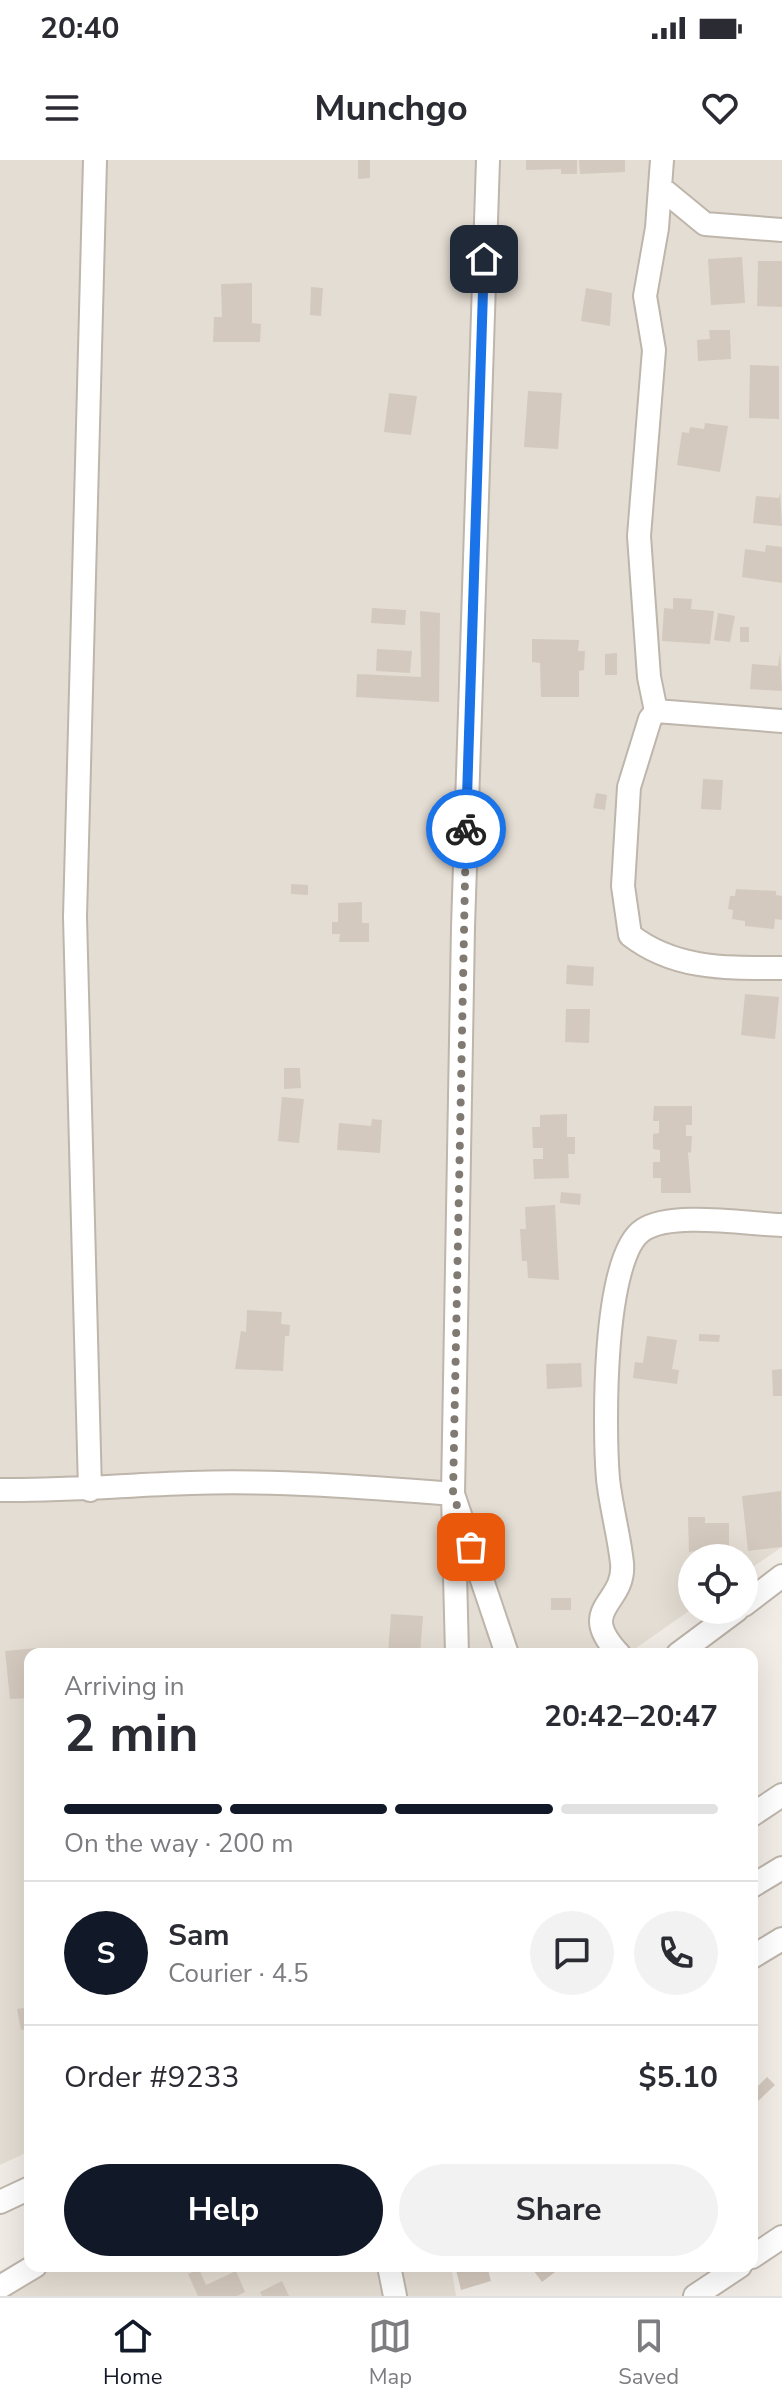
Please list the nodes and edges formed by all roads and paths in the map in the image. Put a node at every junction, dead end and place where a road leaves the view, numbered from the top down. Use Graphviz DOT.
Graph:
graph roads {
  1 [pos="95,160"];
  2 [pos="488,160"];
  3 [pos="662,160"];
  4 [pos="660,187"];
  5 [pos="782,230"];
  6 [pos="656,711"];
  7 [pos="782,721"];
  8 [pos="782,968"];
  9 [pos="782,1225"];
  10 [pos="0,1490"];
  11 [pos="90,1490"];
  12 [pos="453,1494"];
  13 [pos="782,1576"];
  14 [pos="758,1594"];
  15 [pos="718,1624"];
  16 [pos="457,1648"];
  17 [pos="505,1648"];
  18 [pos="614,1648"];
  19 [pos="686,1648"];
  20 [pos="782,1795"];
  21 [pos="758,1811"];
  22 [pos="782,1868"];
  23 [pos="758,1882"];
  24 [pos="782,1939"];
  25 [pos="758,1953"];
  26 [pos="24,2191"];
  27 [pos="0,2202"];
  28 [pos="782,2237"];
  29 [pos="758,2253"];
  30 [pos="25,2272"];
  31 [pos="389,2272"];
  32 [pos="391,2272"];
  33 [pos="731,2272"];
  34 [pos="0,2287"];
  35 [pos="382,2296"];
  36 [pos="395,2296"];
  37 [pos="695,2296"];
  1 -- 11 [label="street"];
  2 -- 12 [label="street"];
  3 -- 4 [label="street"];
  4 -- 5 [label="street"];
  4 -- 6 [label="street"];
  6 -- 7 [label="street"];
  6 -- 8 [label="street"];
  9 -- 18 [label="street"];
  10 -- 11 [label="street"];
  11 -- 12 [label="street"];
  12 -- 16 [label="street"];
  12 -- 17 [label="street"];
  13 -- 14 [label="street"];
  15 -- 19 [label="street"];
  20 -- 21 [label="street"];
  22 -- 23 [label="street"];
  24 -- 25 [label="street"];
  26 -- 27 [label="street"];
  28 -- 29 [label="street"];
  30 -- 34 [label="street"];
  31 -- 35 [label="street"];
  32 -- 36 [label="street"];
  33 -- 37 [label="street"];
}
